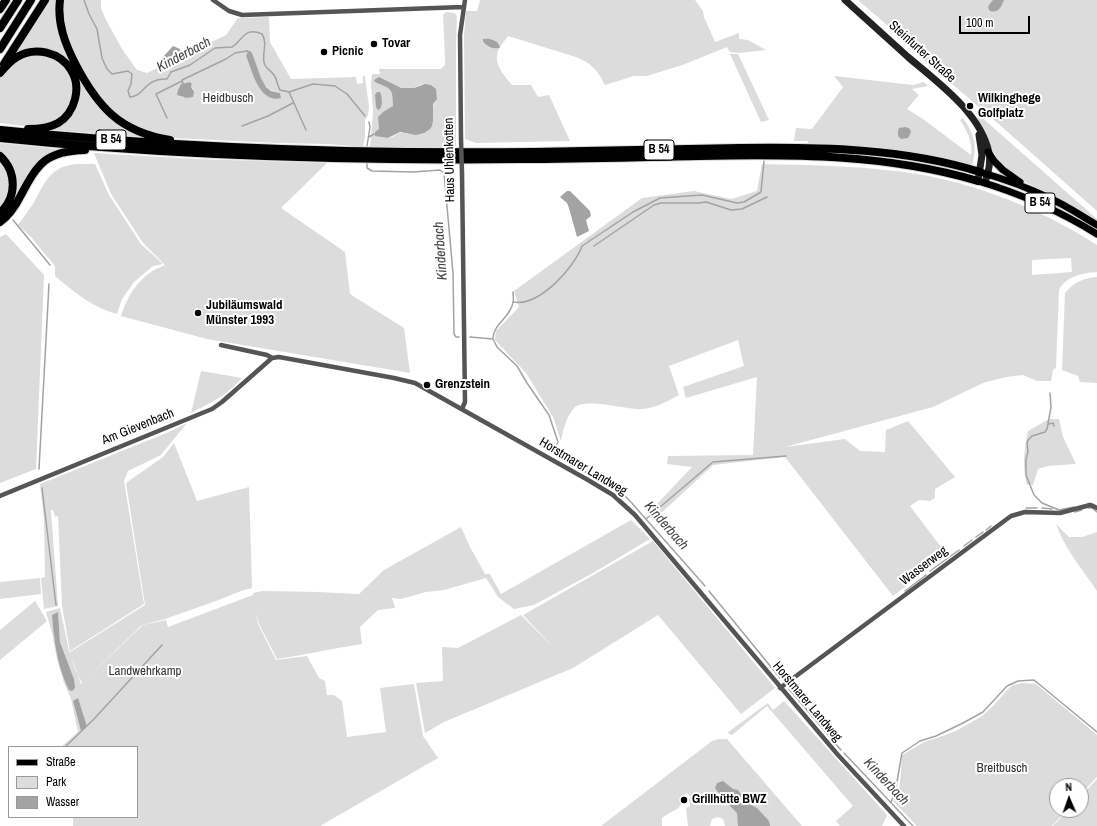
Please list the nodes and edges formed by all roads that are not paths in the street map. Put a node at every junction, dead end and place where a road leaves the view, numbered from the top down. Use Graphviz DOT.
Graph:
graph roads {
  1 [pos="6,0"];
  2 [pos="18,0"];
  3 [pos="31,0"];
  4 [pos="45,0"];
  5 [pos="60,0"];
  6 [pos="213,0"];
  7 [pos="465,0"];
  8 [pos="845,0"];
  9 [pos="463,7"];
  10 [pos="0,9"];
  11 [pos="0,28"];
  12 [pos="0,49"];
  13 [pos="0,70"];
  14 [pos="0,73"];
  15 [pos="978,127"];
  16 [pos="0,130"];
  17 [pos="0,138"];
  18 [pos="222,147"];
  19 [pos="138,149"];
  20 [pos="988,152"];
  21 [pos="0,156"];
  22 [pos="984,173"];
  23 [pos="982,182"];
  24 [pos="1028,189"];
  25 [pos="0,212"];
  26 [pos="0,222"];
  27 [pos="1097,226"];
  28 [pos="1097,234"];
  29 [pos="221,345"];
  30 [pos="272,358"];
  31 [pos="462,409"];
  32 [pos="0,496"];
  33 [pos="1097,508"];
  34 [pos="780,688"];
  35 [pos="900,825"];
  1 -- 10 [label="highway"];
  2 -- 11 [label="highway"];
  3 -- 12 [label="highway"];
  4 -- 13 [label="highway"];
  5 -- 18 [label="highway"];
  6 -- 9 [label="street"];
  7 -- 9 [label="street, Haus Uhlenkotten"];
  8 -- 15 [label="main road, Steinfurter Straße"];
  9 -- 31 [label="street, Haus Uhlenkotten, bridge"];
  14 -- 16 [label="highway"];
  15 -- 20 [label="main road, Steinfurter Straße"];
  15 -- 22 [label="main road, Steinfurter Straße"];
  16 -- 18 [label="highway, B 54"];
  17 -- 19 [label="highway, B 54"];
  18 -- 22 [label="highway, B 54"];
  19 -- 23 [label="highway, B 54"];
  19 -- 26 [label="highway"];
  20 -- 22 [label="main road, Steinfurter Straße"];
  20 -- 24 [label="main road"];
  21 -- 25 [label="highway"];
  22 -- 23 [label="main road, Steinfurter Straße"];
  22 -- 24 [label="main road, B 54"];
  23 -- 28 [label="main road, B 54"];
  24 -- 27 [label="main road, B 54"];
  29 -- 30 [label="street, Horstmarer Landweg"];
  30 -- 31 [label="street, Horstmarer Landweg"];
  30 -- 32 [label="street, Am Gievenbach"];
  31 -- 34 [label="street, Horstmarer Landweg"];
  33 -- 34 [label="street, Wasserweg"];
  34 -- 35 [label="street, Horstmarer Landweg"];
}
